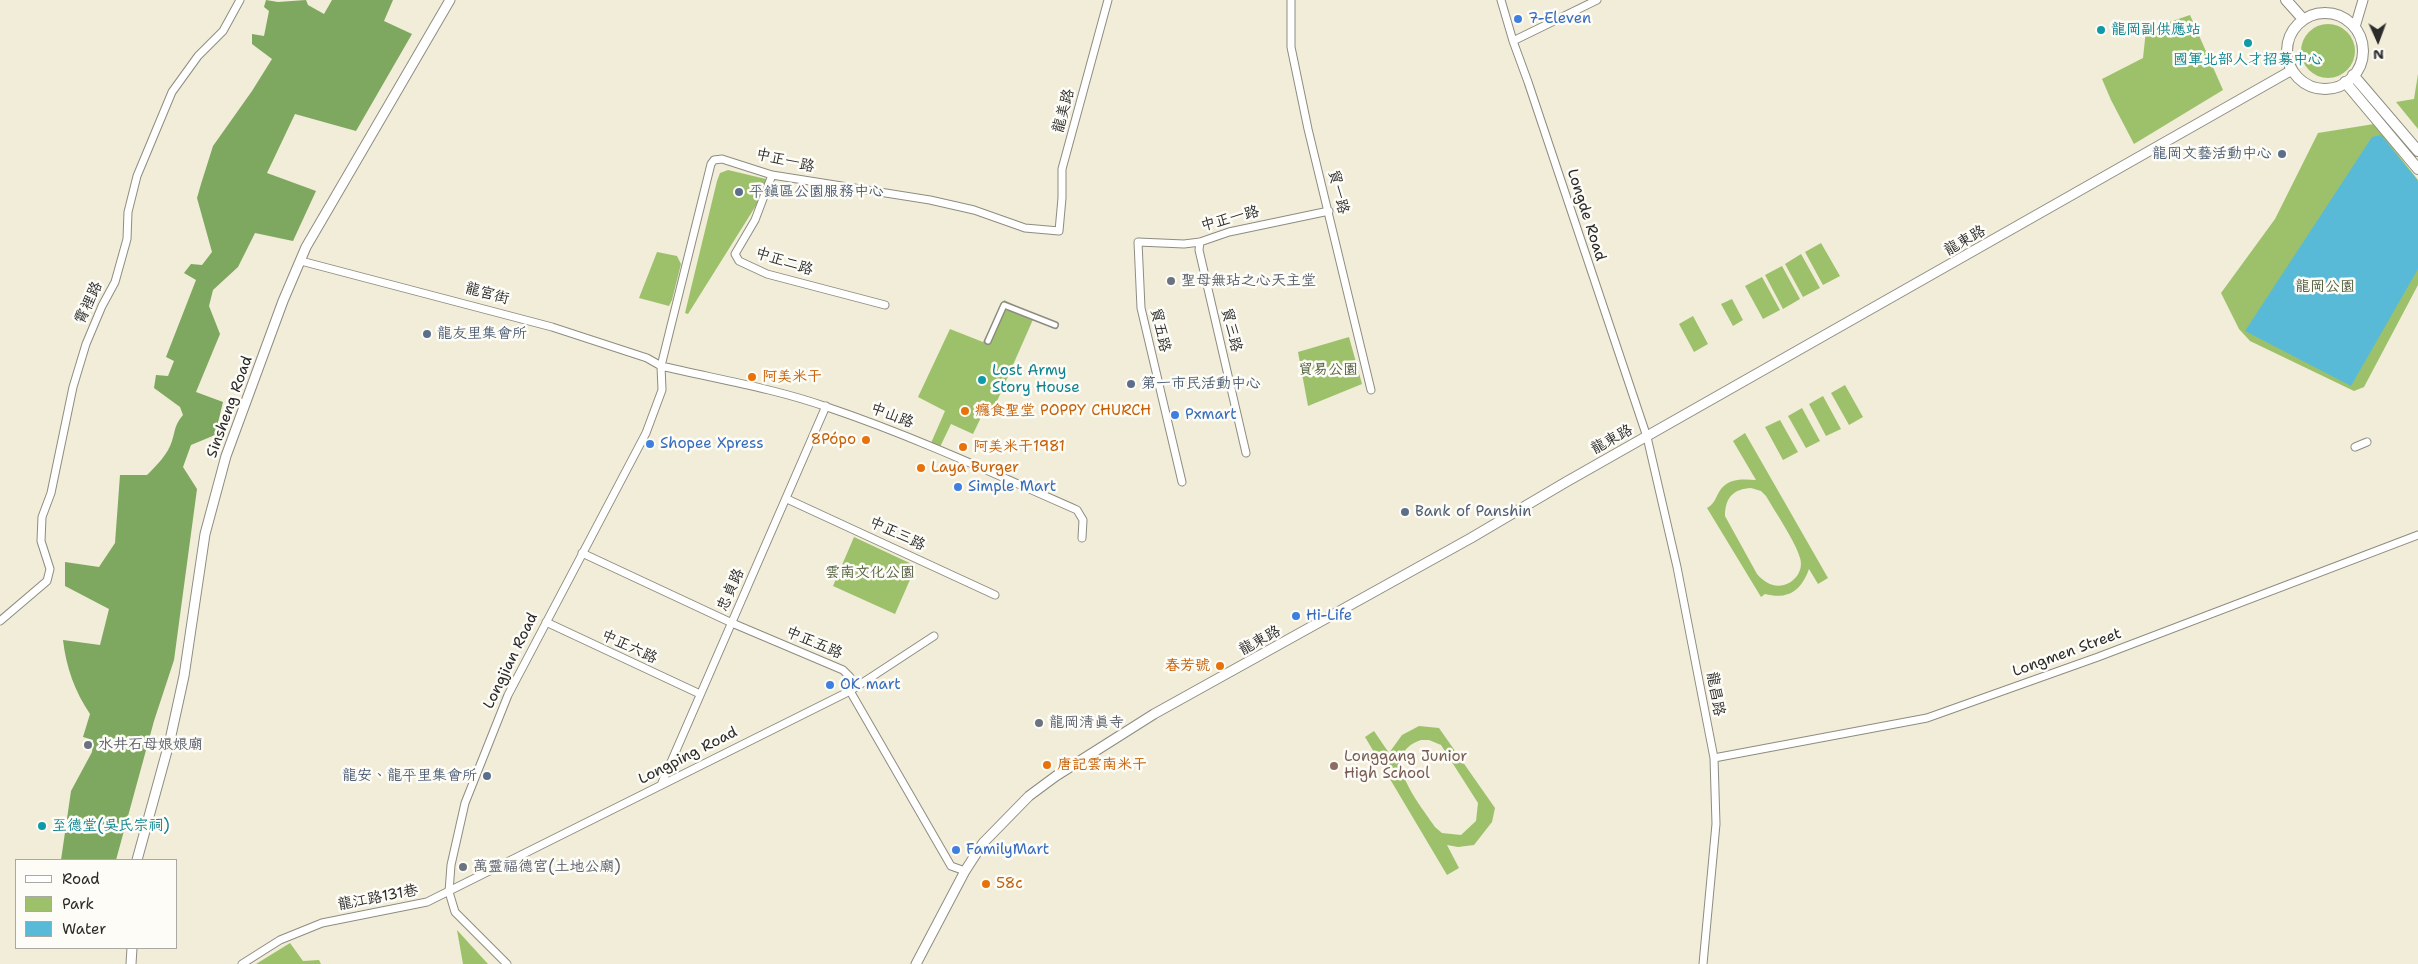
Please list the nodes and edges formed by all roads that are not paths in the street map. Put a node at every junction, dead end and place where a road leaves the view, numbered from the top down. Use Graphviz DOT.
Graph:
graph roads {
  1 [pos="240,0"];
  2 [pos="450,0"];
  3 [pos="1108,0"];
  4 [pos="1290,0"];
  5 [pos="1501,0"];
  6 [pos="1597,0"];
  7 [pos="2286,0"];
  8 [pos="2362,0"];
  9 [pos="2303,19"];
  10 [pos="2355,27"];
  11 [pos="1513,41"];
  12 [pos="2292,70"];
  13 [pos="2354,76"];
  14 [pos="2345,82"];
  15 [pos="2418,151"];
  16 [pos="2418,169"];
  17 [pos="772,175"];
  18 [pos="1329,211"];
  19 [pos="1058,231"];
  20 [pos="1138,242"];
  21 [pos="1200,242"];
  22 [pos="301,262"];
  23 [pos="885,304"];
  24 [pos="1055,326"];
  25 [pos="988,341"];
  26 [pos="661,366"];
  27 [pos="1371,390"];
  28 [pos="826,406"];
  29 [pos="1647,437"];
  30 [pos="2368,442"];
  31 [pos="2355,447"];
  32 [pos="1246,453"];
  33 [pos="1182,482"];
  34 [pos="787,498"];
  35 [pos="2418,536"];
  36 [pos="1082,538"];
  37 [pos="582,553"];
  38 [pos="995,594"];
  39 [pos="0,621"];
  40 [pos="546,622"];
  41 [pos="732,622"];
  42 [pos="934,636"];
  43 [pos="850,691"];
  44 [pos="700,694"];
  45 [pos="1714,758"];
  46 [pos="661,785"];
  47 [pos="137,859"];
  48 [pos="964,871"];
  49 [pos="450,892"];
  50 [pos="132,949"];
  51 [pos="1703,962"];
  52 [pos="131,964"];
  53 [pos="242,964"];
  54 [pos="507,964"];
  55 [pos="916,964"];
  1 -- 39 [label="street, 霄裡路"];
  2 -- 22 [label="street, Sinsheng Road"];
  3 -- 19 [label="street, 龍美路"];
  4 -- 18 [label="street, 貿一路"];
  5 -- 11 [label="street, Longde Road"];
  6 -- 11 [label="street"];
  7 -- 9 [label="main road"];
  8 -- 10 [label="street"];
  9 -- 10 [label="main road"];
  9 -- 12 [label="main road"];
  10 -- 13 [label="main road"];
  11 -- 29 [label="street, Longde Road"];
  12 -- 14 [label="main road"];
  12 -- 29 [label="street, 龍東路"];
  13 -- 14 [label="main road"];
  13 -- 15 [label="main road"];
  14 -- 16 [label="main road"];
  17 -- 19 [label="street, 中正一路"];
  17 -- 23 [label="street, 中正二路"];
  17 -- 26 [label="street, 中正一路"];
  18 -- 21 [label="street, 中正一路"];
  18 -- 27 [label="street, 貿一路"];
  20 -- 21 [label="street, 中正一路"];
  20 -- 33 [label="street, 貿五路"];
  21 -- 32 [label="street, 貿三路"];
  22 -- 26 [label="street, 龍宮街"];
  22 -- 47 [label="street, Sinsheng Road"];
  24 -- 25 [label="street"];
  26 -- 28 [label="street, 中山路"];
  26 -- 37 [label="street, Longjian Road"];
  28 -- 34 [label="street, 忠貞路"];
  28 -- 36 [label="street, 中山路"];
  29 -- 45 [label="street, 龍昌路"];
  29 -- 48 [label="street, 龍東路"];
  30 -- 31 [label="street"];
  34 -- 38 [label="street, 中正三路"];
  34 -- 41 [label="street, 忠貞路"];
  35 -- 45 [label="street, Longmen Street"];
  37 -- 40 [label="street, Longjian Road"];
  37 -- 41 [label="street, 中正五路"];
  40 -- 44 [label="street, 中正六路"];
  40 -- 49 [label="street, Longjian Road"];
  41 -- 43 [label="street, 中正五路"];
  41 -- 44 [label="street, 忠貞路"];
  42 -- 43 [label="street, Longping Road"];
  43 -- 46 [label="street, Longping Road"];
  43 -- 48 [label="street, 中正五路"];
  44 -- 46 [label="street, 忠貞路"];
  45 -- 51 [label="street, 龍昌路"];
  46 -- 49 [label="street, Longping Road"];
  48 -- 55 [label="street, 龍東路"];
  49 -- 53 [label="street, 龍江路131巷"];
  49 -- 54 [label="street, Longjian Road"];
  50 -- 52 [label="street"];
}
